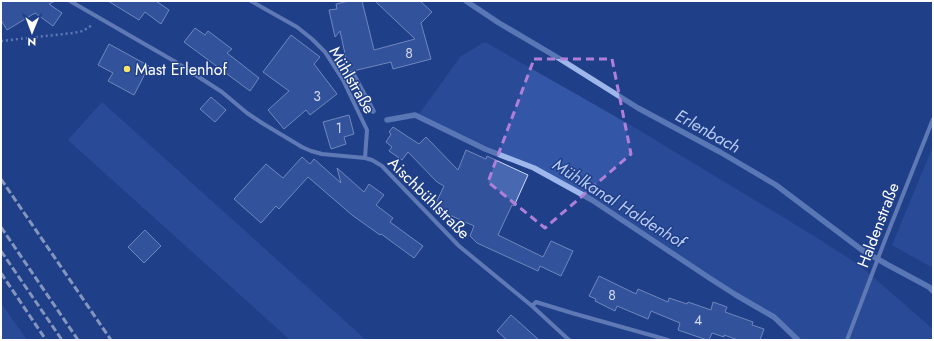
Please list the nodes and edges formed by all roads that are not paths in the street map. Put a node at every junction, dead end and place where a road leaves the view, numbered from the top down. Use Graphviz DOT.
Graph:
graph roads {
  1 [pos="70,1"];
  2 [pos="251,1"];
  3 [pos="933,119"];
  4 [pos="365,158"];
  5 [pos="532,306"];
  6 [pos="569,340"];
  7 [pos="668,340"];
  8 [pos="847,340"];
  1 -- 4 [label="street, Aischbühlstraße"];
  2 -- 4 [label="street, Mühlstraße"];
  3 -- 8 [label="street, Haldenstraße"];
  4 -- 5 [label="street, Aischbühlstraße"];
  5 -- 6 [label="street, Aischbühlstraße"];
  5 -- 7 [label="street"];
}
